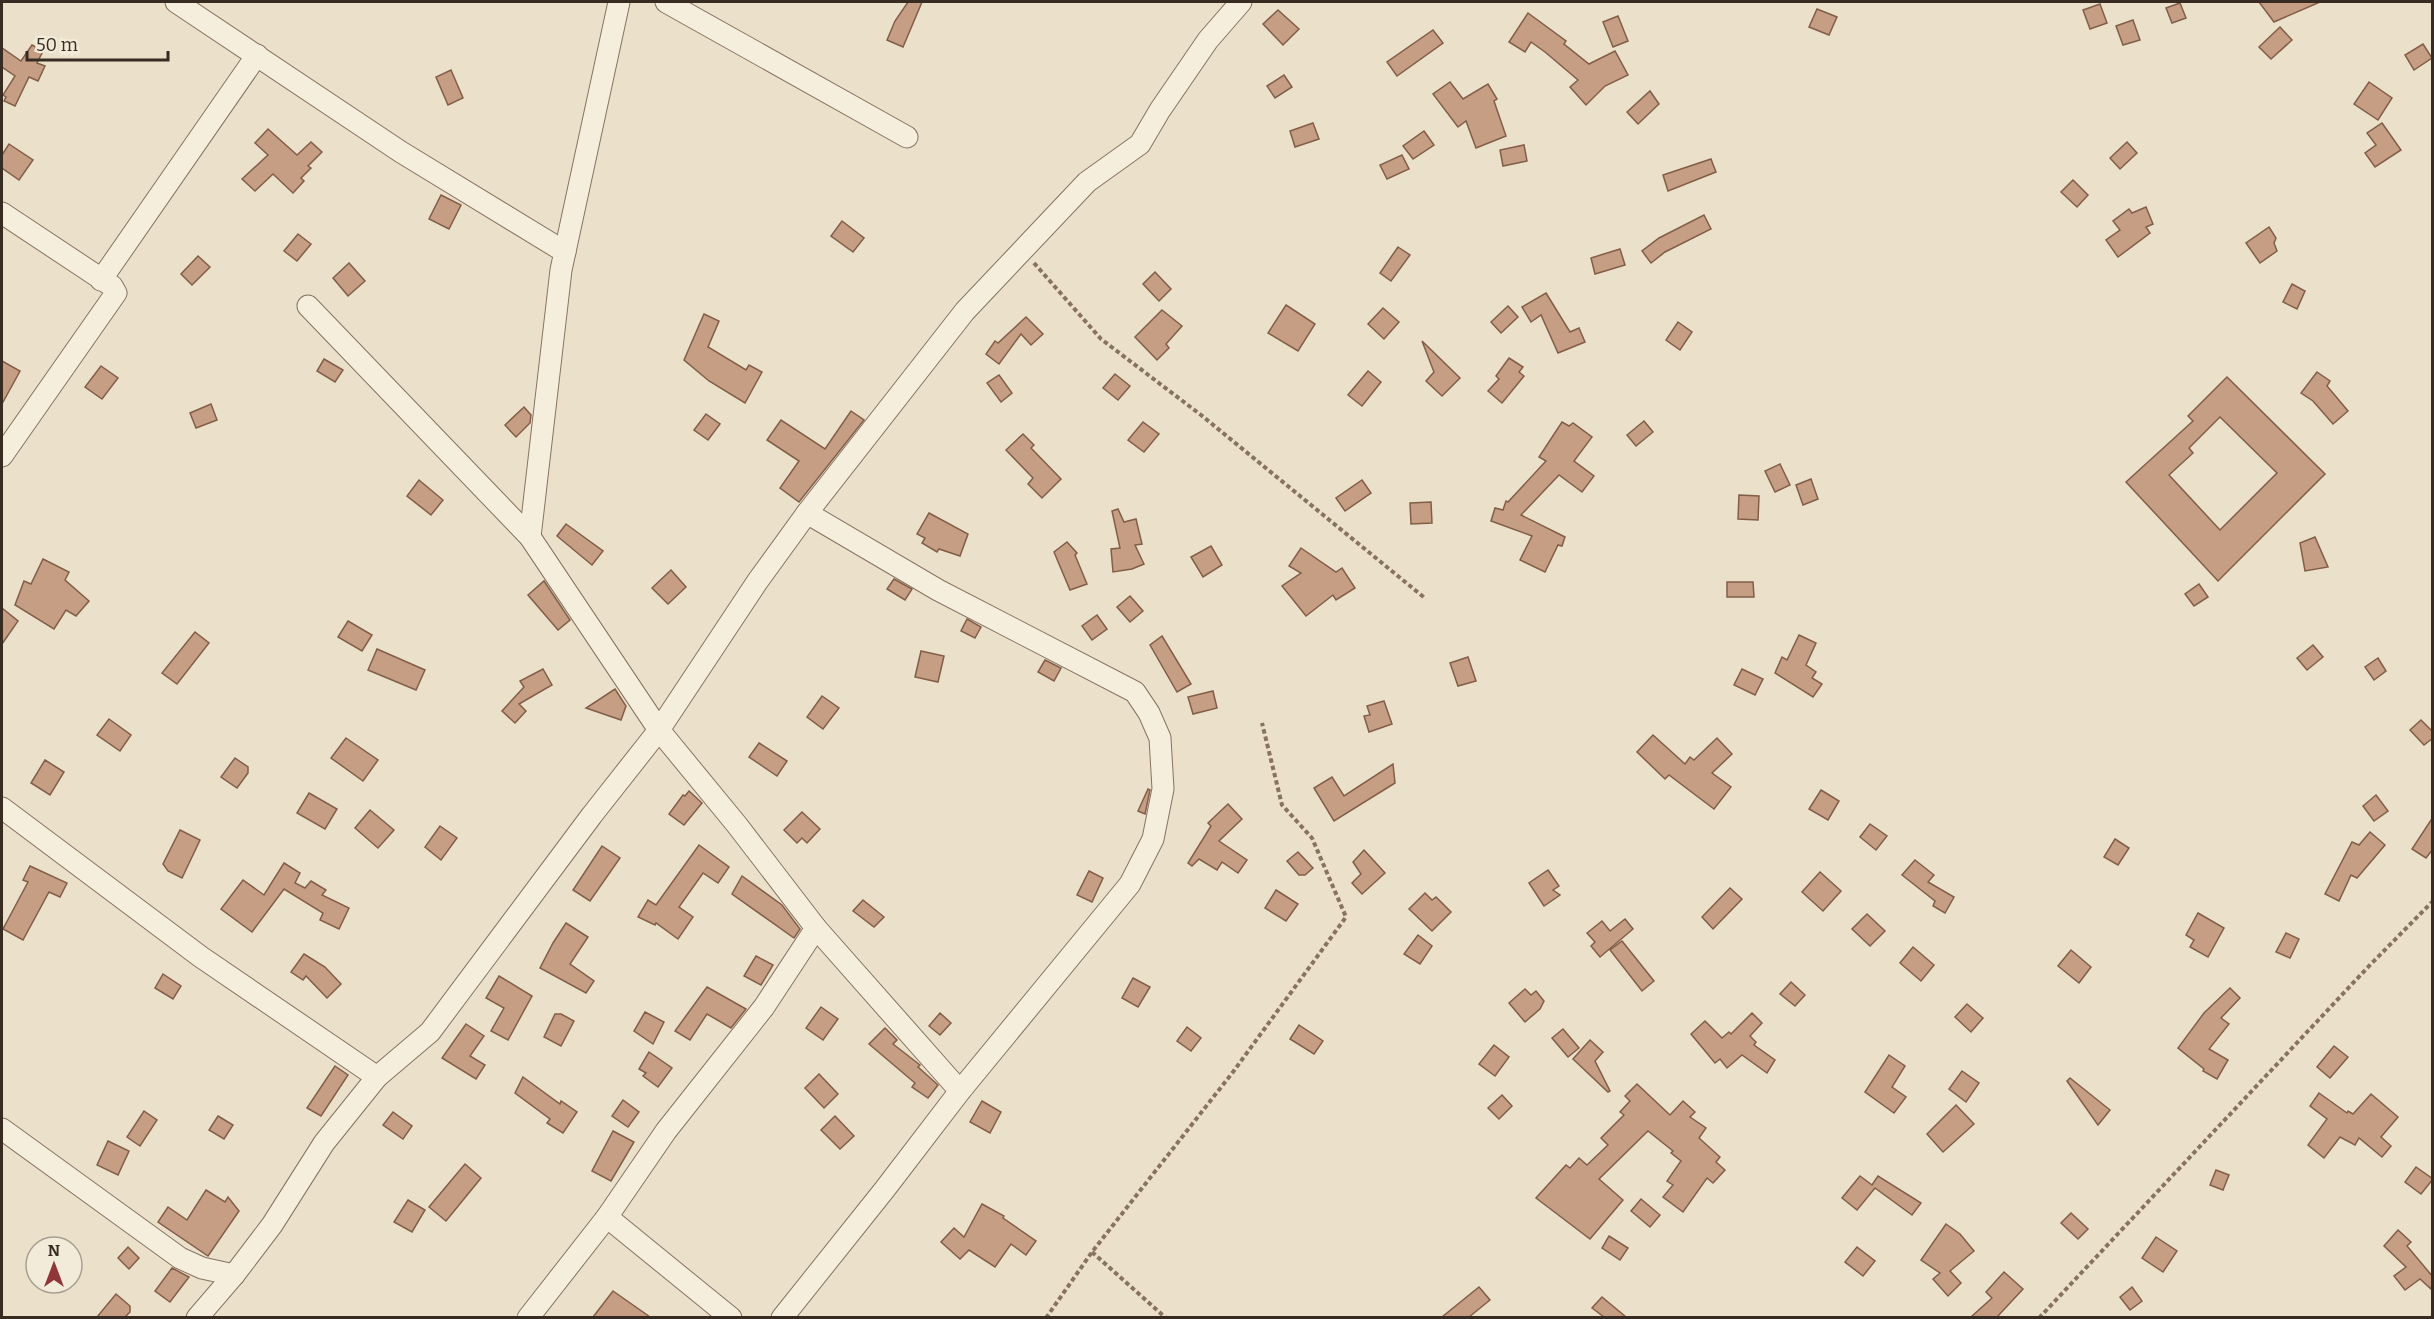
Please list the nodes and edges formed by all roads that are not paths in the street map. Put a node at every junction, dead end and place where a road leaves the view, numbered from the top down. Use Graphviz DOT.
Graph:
graph roads {
  1 [pos="176,2"];
  2 [pos="618,2"];
  3 [pos="666,2"];
  4 [pos="1241,2"];
  5 [pos="257,56"];
  6 [pos="907,137"];
  7 [pos="2,213"];
  8 [pos="565,252"];
  9 [pos="101,280"];
  10 [pos="308,306"];
  11 [pos="2,456"];
  12 [pos="807,513"];
  13 [pos="530,537"];
  14 [pos="659,730"];
  15 [pos="2,808"];
  16 [pos="816,928"];
  17 [pos="376,1077"];
  18 [pos="960,1091"];
  19 [pos="2,1129"];
  20 [pos="607,1217"];
  21 [pos="234,1275"];
  22 [pos="197,1317"];
  23 [pos="528,1317"];
  24 [pos="731,1317"];
  25 [pos="782,1317"];
  1 -- 5 [label="street"];
  2 -- 8 [label="street"];
  3 -- 6 [label="street"];
  4 -- 12 [label="street"];
  5 -- 8 [label="street"];
  5 -- 9 [label="street"];
  7 -- 9 [label="street"];
  8 -- 13 [label="street"];
  9 -- 11 [label="street"];
  10 -- 13 [label="street"];
  12 -- 14 [label="street"];
  12 -- 18 [label="street"];
  13 -- 14 [label="street"];
  14 -- 16 [label="street"];
  14 -- 17 [label="street"];
  15 -- 17 [label="street"];
  16 -- 18 [label="street"];
  16 -- 20 [label="street"];
  17 -- 21 [label="street"];
  18 -- 25 [label="street"];
  19 -- 21 [label="street"];
  20 -- 23 [label="street"];
  20 -- 24 [label="street"];
  21 -- 22 [label="street"];
}
